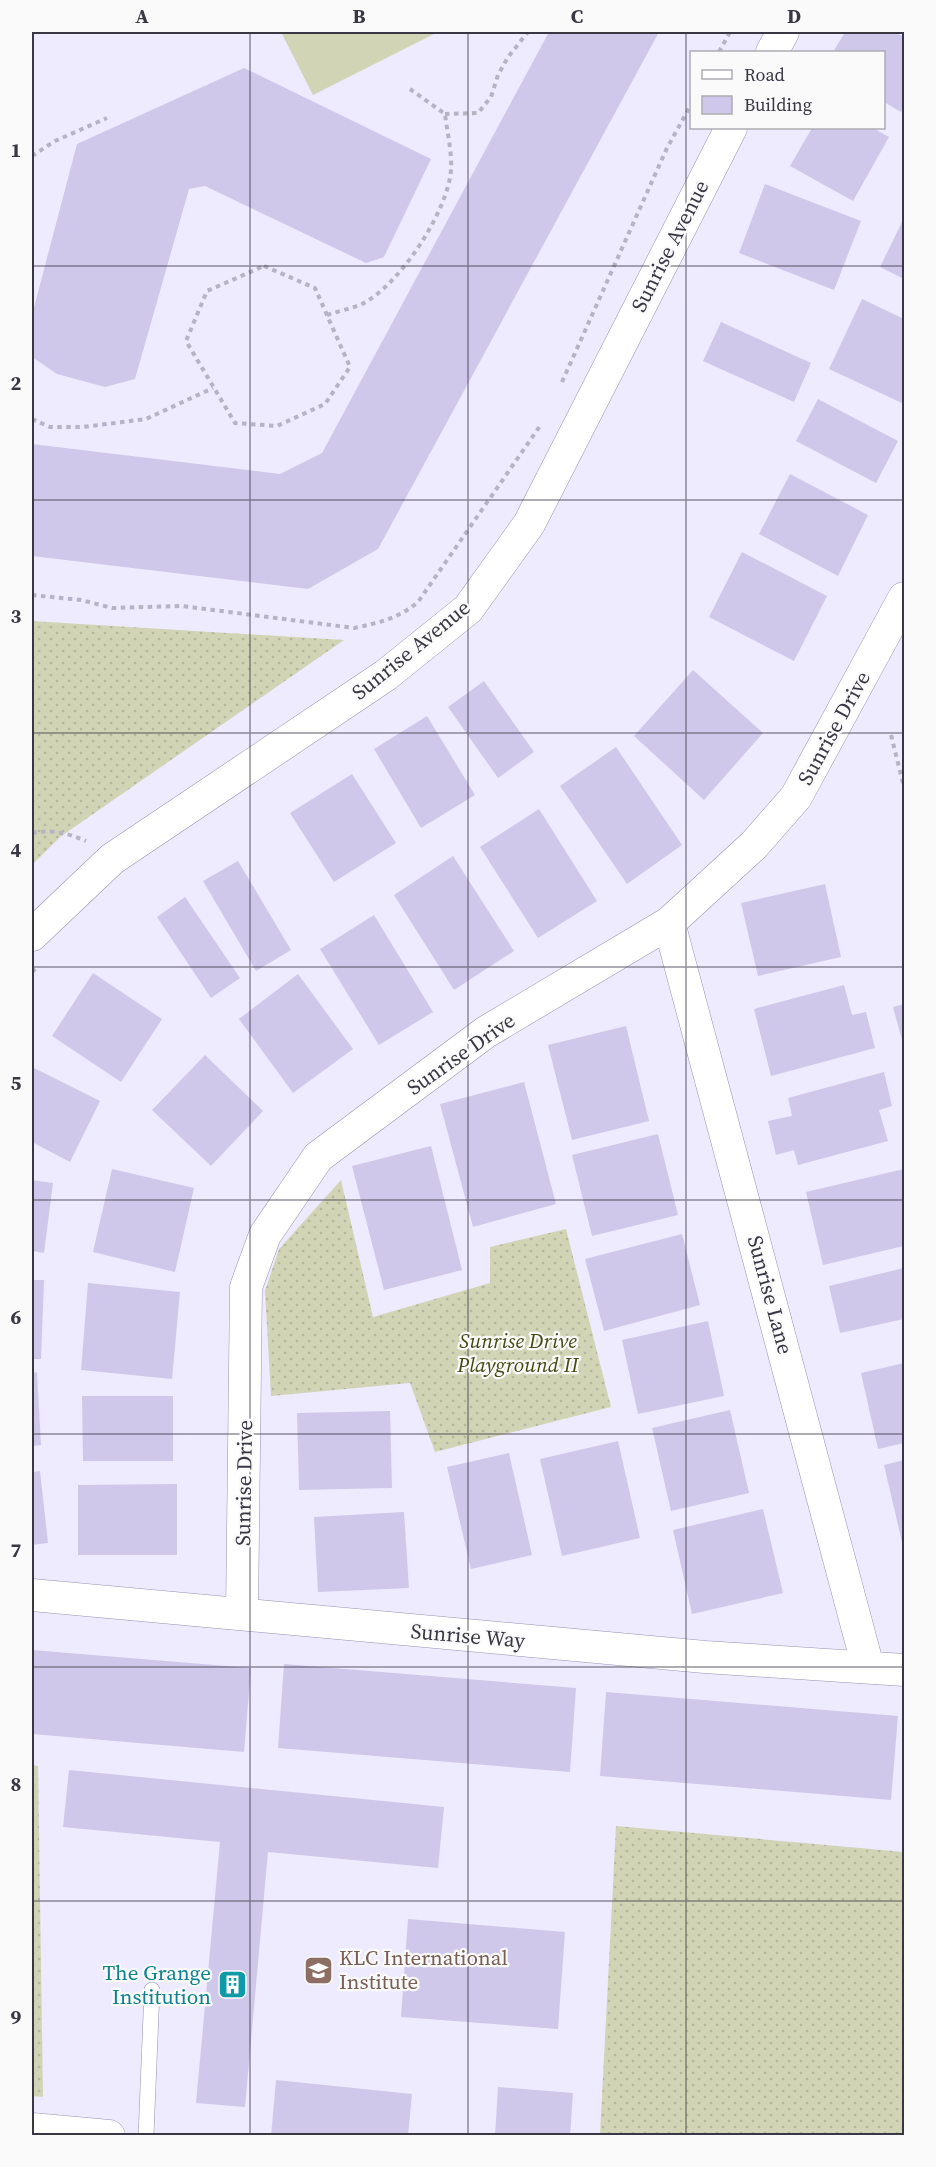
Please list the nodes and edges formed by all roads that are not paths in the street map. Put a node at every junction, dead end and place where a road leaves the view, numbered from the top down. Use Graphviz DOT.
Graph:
graph roads {
  1 [pos="783,32"];
  2 [pos="773,51"];
  3 [pos="730,129"];
  4 [pos="904,598"];
  5 [pos="669,923"];
  6 [pos="32,935"];
  7 [pos="32,1595"];
  8 [pos="242,1613"];
  9 [pos="867,1666"];
  10 [pos="904,1670"];
  11 [pos="152,1990"];
  12 [pos="32,2129"];
  13 [pos="108,2136"];
  14 [pos="146,2136"];
  1 -- 2 [label="street"];
  3 -- 6 [label="street, Sunrise Avenue"];
  4 -- 5 [label="street, Sunrise Drive"];
  5 -- 8 [label="street, Sunrise Drive"];
  5 -- 9 [label="street, Sunrise Lane"];
  7 -- 8 [label="street, Sunrise Way"];
  8 -- 9 [label="street, Sunrise Way"];
  9 -- 10 [label="street, Sunrise Way"];
  11 -- 14 [label="lane"];
  12 -- 13 [label="street"];
}
